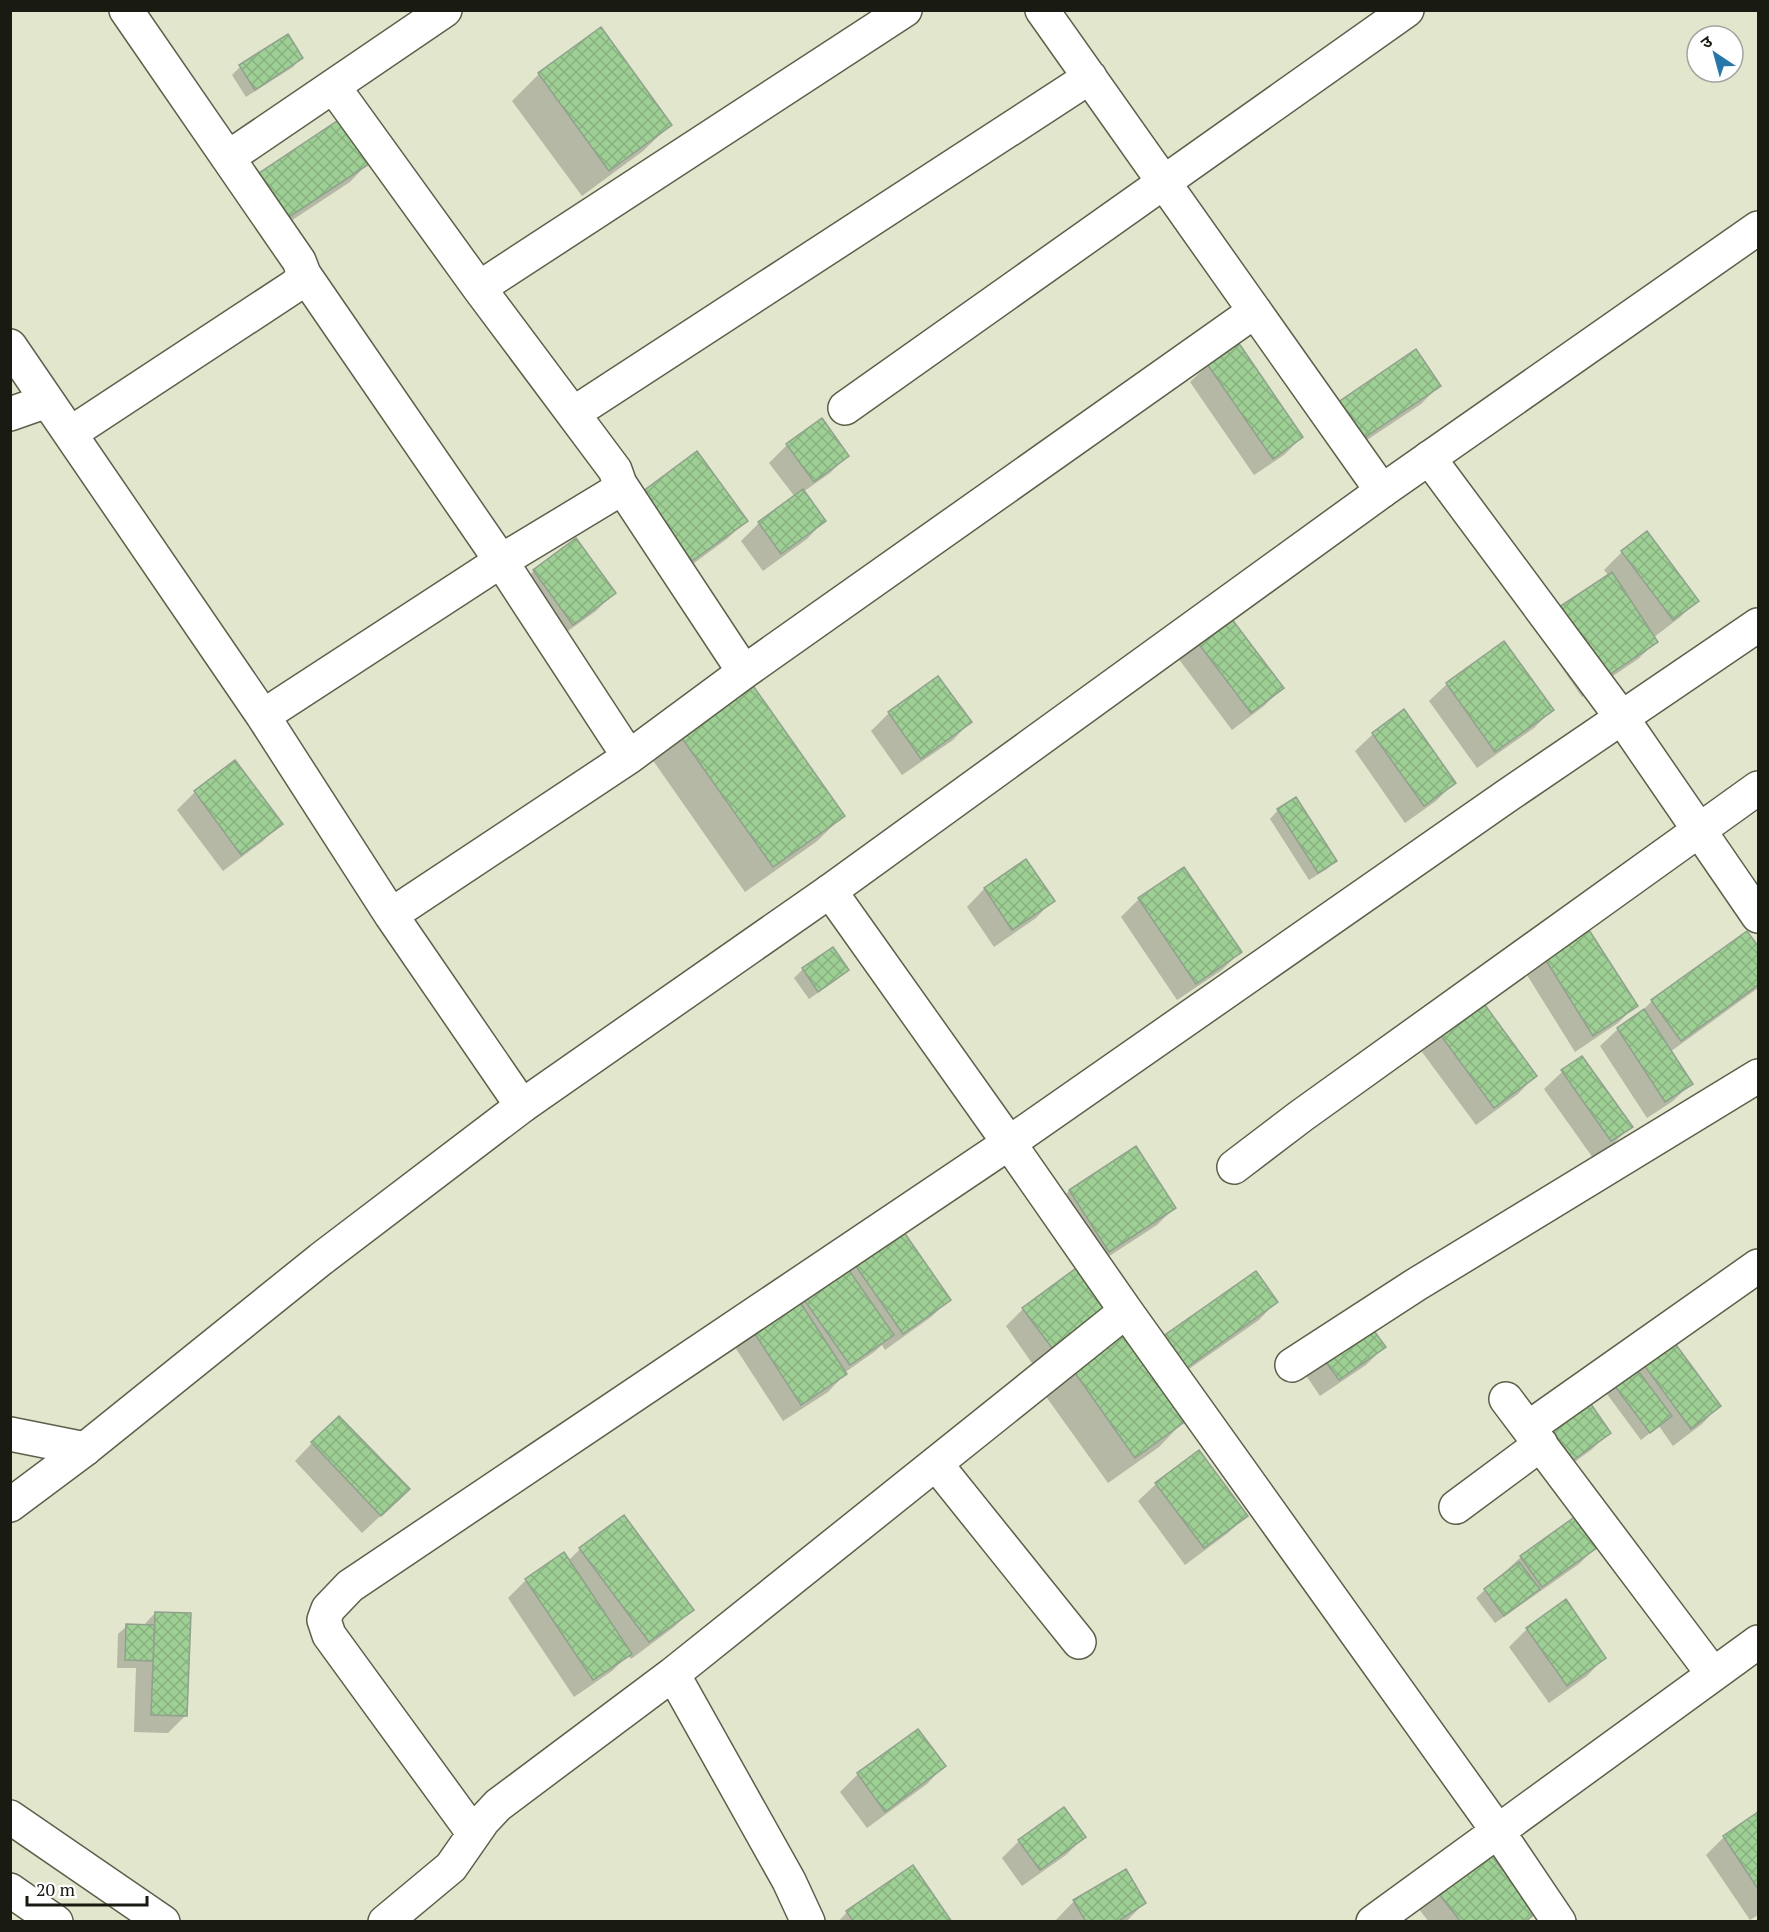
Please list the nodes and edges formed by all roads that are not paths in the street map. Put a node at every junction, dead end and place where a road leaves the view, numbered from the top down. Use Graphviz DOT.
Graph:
graph roads {
  1 [pos="126,10"];
  2 [pos="445,10"];
  3 [pos="905,10"];
  4 [pos="1042,10"];
  5 [pos="1407,10"];
  6 [pos="1090,76"];
  7 [pos="333,86"];
  8 [pos="229,157"];
  9 [pos="1164,182"];
  10 [pos="1758,228"];
  11 [pos="304,273"];
  12 [pos="478,288"];
  13 [pos="1255,311"];
  14 [pos="10,346"];
  15 [pos="47,401"];
  16 [pos="845,408"];
  17 [pos="574,413"];
  18 [pos="10,414"];
  19 [pos="71,433"];
  20 [pos="1429,458"];
  21 [pos="620,484"];
  22 [pos="1382,491"];
  23 [pos="501,561"];
  24 [pos="1758,625"];
  25 [pos="744,672"];
  26 [pos="263,716"];
  27 [pos="1622,718"];
  28 [pos="629,757"];
  29 [pos="1758,788"];
  30 [pos="1700,831"];
  31 [pos="830,891"];
  32 [pos="391,915"];
  33 [pos="1758,916"];
  34 [pos="1758,1076"];
  35 [pos="522,1106"];
  36 [pos="1009,1143"];
  37 [pos="1234,1167"];
  38 [pos="1758,1266"];
  39 [pos="1126,1311"];
  40 [pos="1292,1365"];
  41 [pos="1506,1399"];
  42 [pos="10,1434"];
  43 [pos="1535,1436"];
  44 [pos="85,1449"];
  45 [pos="936,1464"];
  46 [pos="10,1505"];
  47 [pos="1456,1508"];
  48 [pos="1079,1642"];
  49 [pos="1758,1642"];
  50 [pos="673,1674"];
  51 [pos="1713,1674"];
  52 [pos="10,1817"];
  53 [pos="1497,1830"];
  54 [pos="474,1834"];
  55 [pos="10,1890"];
  56 [pos="56,1922"];
  57 [pos="163,1922"];
  58 [pos="385,1922"];
  59 [pos="808,1922"];
  60 [pos="1373,1922"];
  61 [pos="1559,1922"];
  1 -- 8 [label="street"];
  2 -- 7 [label="street"];
  3 -- 12 [label="street"];
  4 -- 6 [label="street"];
  5 -- 9 [label="street"];
  6 -- 9 [label="street"];
  6 -- 17 [label="street"];
  7 -- 8 [label="street"];
  7 -- 12 [label="street"];
  8 -- 11 [label="street"];
  9 -- 13 [label="street"];
  9 -- 16 [label="street"];
  10 -- 20 [label="street"];
  11 -- 19 [label="street"];
  11 -- 23 [label="street"];
  12 -- 17 [label="street"];
  13 -- 22 [label="street"];
  13 -- 25 [label="street"];
  14 -- 15 [label="street"];
  15 -- 18 [label="street"];
  15 -- 19 [label="street"];
  17 -- 21 [label="street"];
  19 -- 26 [label="street"];
  20 -- 22 [label="street"];
  20 -- 27 [label="street"];
  21 -- 23 [label="street"];
  21 -- 25 [label="street"];
  22 -- 31 [label="street"];
  23 -- 26 [label="street"];
  23 -- 28 [label="street"];
  24 -- 27 [label="street"];
  25 -- 28 [label="street"];
  26 -- 32 [label="street"];
  27 -- 30 [label="street"];
  27 -- 36 [label="street"];
  28 -- 32 [label="street"];
  29 -- 30 [label="street"];
  30 -- 33 [label="street"];
  30 -- 37 [label="street"];
  31 -- 35 [label="street"];
  31 -- 36 [label="street"];
  32 -- 35 [label="street"];
  34 -- 40 [label="street"];
  35 -- 44 [label="street"];
  36 -- 39 [label="street"];
  36 -- 54 [label="street"];
  38 -- 43 [label="street"];
  39 -- 45 [label="street"];
  39 -- 53 [label="street"];
  41 -- 43 [label="street"];
  42 -- 44 [label="street"];
  43 -- 47 [label="street"];
  43 -- 51 [label="street"];
  44 -- 46 [label="street"];
  45 -- 48 [label="street"];
  45 -- 50 [label="street"];
  49 -- 51 [label="street"];
  50 -- 54 [label="street"];
  50 -- 59 [label="street"];
  51 -- 53 [label="street"];
  52 -- 57 [label="street"];
  53 -- 60 [label="street"];
  53 -- 61 [label="street"];
  54 -- 58 [label="street"];
  55 -- 56 [label="street"];
}
